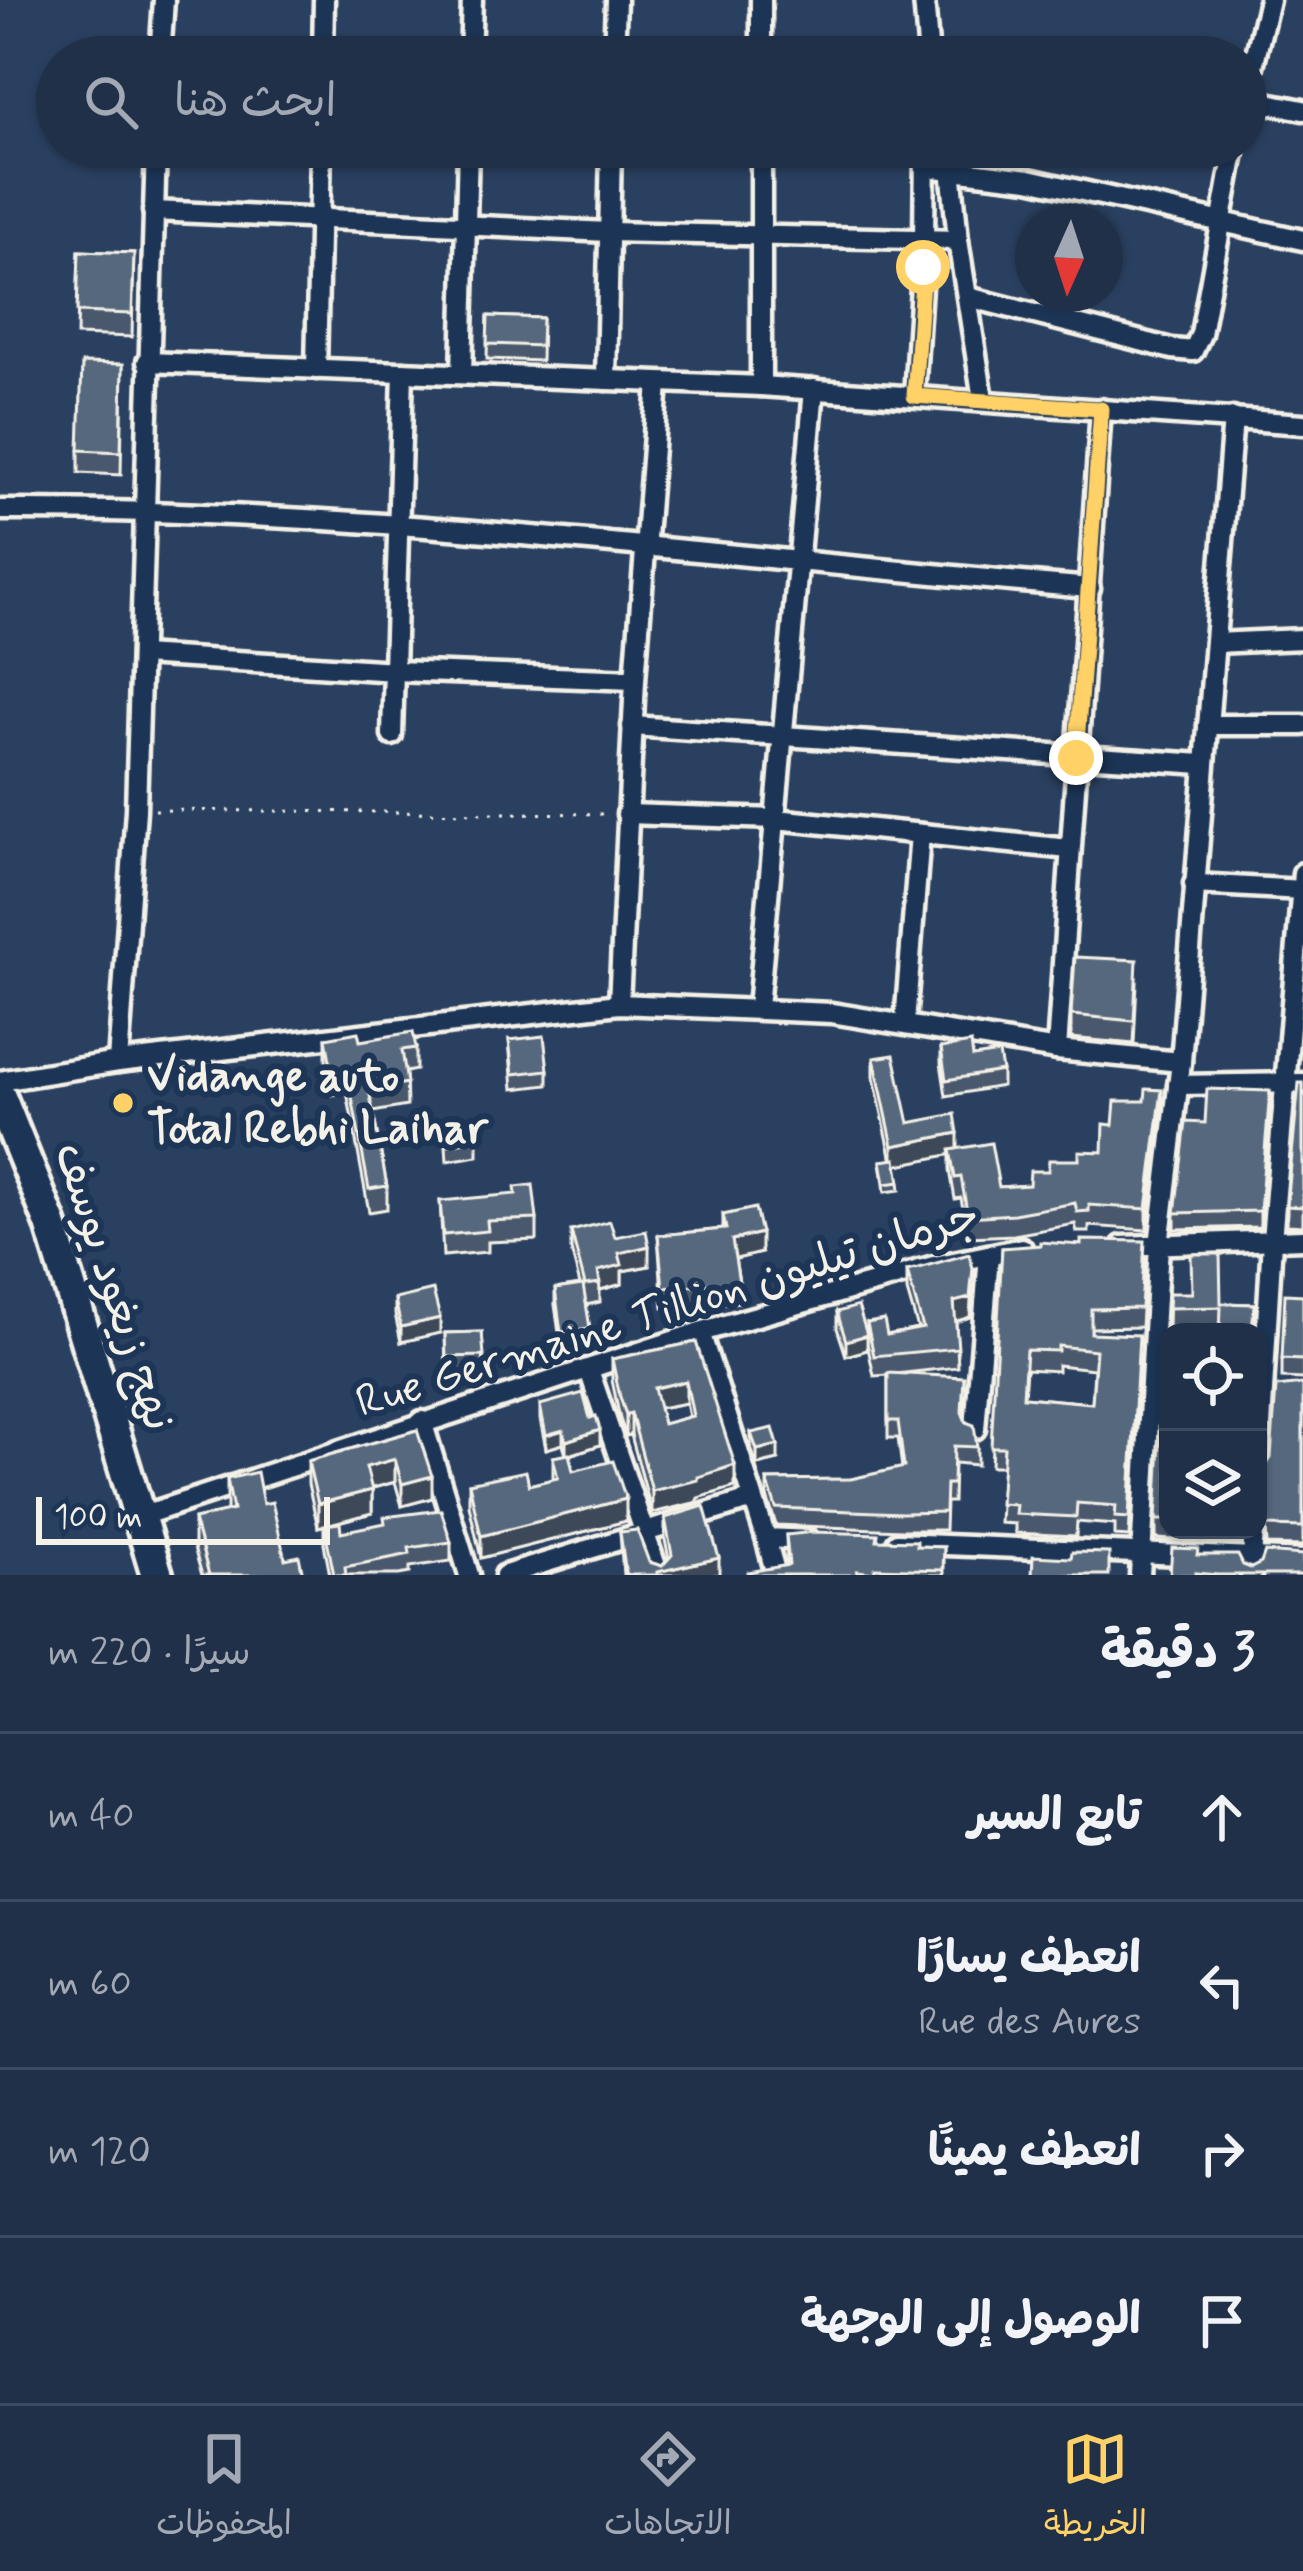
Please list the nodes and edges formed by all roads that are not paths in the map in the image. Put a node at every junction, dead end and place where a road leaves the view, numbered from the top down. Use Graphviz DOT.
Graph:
graph roads {
  1 [pos="164,0"];
  2 [pos="324,0"];
  3 [pos="472,0"];
  4 [pos="616,0"];
  5 [pos="761,0"];
  6 [pos="924,0"];
  7 [pos="1269,0"];
  8 [pos="161,36"];
  9 [pos="323,36"];
  10 [pos="471,36"];
  11 [pos="615,36"];
  12 [pos="761,36"];
  13 [pos="927,36"];
  14 [pos="1260,36"];
  15 [pos="1267,102"];
  16 [pos="1303,110"];
  17 [pos="155,168"];
  18 [pos="321,168"];
  19 [pos="467,168"];
  20 [pos="611,168"];
  21 [pos="761,168"];
  22 [pos="926,168"];
  23 [pos="1231,168"];
  24 [pos="951,169"];
  25 [pos="153,211"];
  26 [pos="320,216"];
  27 [pos="1220,220"];
  28 [pos="466,226"];
  29 [pos="609,232"];
  30 [pos="762,233"];
  31 [pos="924,239"];
  32 [pos="958,240"];
  33 [pos="1303,240"];
  34 [pos="968,297"];
  35 [pos="147,362"];
  36 [pos="316,369"];
  37 [pos="403,373"];
  38 [pos="463,374"];
  39 [pos="606,380"];
  40 [pos="658,383"];
  41 [pos="760,386"];
  42 [pos="814,389"];
  43 [pos="914,396"];
  44 [pos="983,399"];
  45 [pos="1101,409"];
  46 [pos="1233,418"];
  47 [pos="1303,424"];
  48 [pos="0,509"];
  49 [pos="146,509"];
  50 [pos="396,523"];
  51 [pos="646,544"];
  52 [pos="798,563"];
  53 [pos="1090,588"];
  54 [pos="1303,639"];
  55 [pos="1215,643"];
  56 [pos="141,655"];
  57 [pos="395,670"];
  58 [pos="635,680"];
  59 [pos="1208,725"];
  60 [pos="1303,725"];
  61 [pos="632,726"];
  62 [pos="392,735"];
  63 [pos="783,736"];
  64 [pos="1076,758"];
  65 [pos="1203,764"];
  66 [pos="628,814"];
  67 [pos="776,819"];
  68 [pos="920,834"];
  69 [pos="1069,849"];
  70 [pos="1303,873"];
  71 [pos="1194,884"];
  72 [pos="1302,890"];
  73 [pos="619,1004"];
  74 [pos="758,1008"];
  75 [pos="905,1023"];
  76 [pos="1058,1050"];
  77 [pos="118,1062"];
  78 [pos="1180,1062"];
  79 [pos="0,1081"];
  80 [pos="1294,1083"];
  81 [pos="1178,1085"];
  82 [pos="0,1097"];
  83 [pos="1303,1239"];
  84 [pos="1272,1240"];
  85 [pos="1160,1245"];
  86 [pos="1097,1246"];
  87 [pos="1034,1247"];
  88 [pos="989,1255"];
  89 [pos="1160,1323"];
  90 [pos="700,1333"];
  91 [pos="589,1370"];
  92 [pos="1268,1393"];
  93 [pos="1159,1407"];
  94 [pos="422,1421"];
  95 [pos="975,1429"];
  96 [pos="1263,1431"];
  97 [pos="753,1499"];
  98 [pos="138,1517"];
  99 [pos="646,1534"];
  100 [pos="766,1538"];
  101 [pos="837,1541"];
  102 [pos="884,1543"];
  103 [pos="1142,1553"];
  104 [pos="1303,1560"];
  105 [pos="1251,1566"];
  106 [pos="157,1575"];
  107 [pos="469,1575"];
  108 [pos="505,1575"];
  109 [pos="659,1575"];
  110 [pos="776,1575"];
  111 [pos="1140,1575"];
  1 -- 8 [label="street"];
  2 -- 9 [label="street"];
  3 -- 10 [label="street"];
  4 -- 11 [label="street"];
  5 -- 12 [label="street"];
  6 -- 13 [label="street"];
  7 -- 14 [label="street"];
  15 -- 16 [label="street"];
  17 -- 25 [label="street"];
  18 -- 26 [label="street"];
  19 -- 28 [label="street"];
  20 -- 29 [label="street"];
  21 -- 30 [label="street"];
  22 -- 31 [label="street"];
  23 -- 27 [label="street"];
  24 -- 27 [label="street"];
  24 -- 32 [label="street"];
  25 -- 26 [label="street"];
  25 -- 35 [label="street"];
  26 -- 28 [label="street"];
  26 -- 36 [label="street"];
  27 -- 33 [label="street"];
  27 -- 34 [label="street"];
  28 -- 29 [label="street"];
  28 -- 38 [label="street"];
  29 -- 30 [label="street"];
  29 -- 39 [label="street"];
  30 -- 31 [label="street"];
  30 -- 41 [label="street"];
  31 -- 32 [label="street"];
  31 -- 43 [label="street"];
  32 -- 34 [label="street"];
  34 -- 44 [label="street"];
  35 -- 36 [label="street"];
  35 -- 49 [label="street"];
  36 -- 37 [label="street"];
  37 -- 38 [label="street"];
  37 -- 50 [label="street"];
  38 -- 39 [label="street"];
  39 -- 40 [label="street"];
  40 -- 41 [label="street"];
  40 -- 51 [label="street"];
  41 -- 42 [label="street"];
  42 -- 43 [label="street"];
  42 -- 52 [label="street"];
  43 -- 44 [label="street"];
  44 -- 45 [label="street"];
  45 -- 46 [label="street"];
  45 -- 53 [label="street"];
  46 -- 47 [label="street"];
  46 -- 55 [label="street"];
  48 -- 49 [label="street"];
  49 -- 50 [label="street"];
  49 -- 56 [label="street"];
  50 -- 51 [label="street"];
  50 -- 57 [label="street"];
  51 -- 52 [label="street"];
  51 -- 58 [label="street"];
  52 -- 53 [label="street"];
  52 -- 63 [label="street"];
  53 -- 64 [label="street"];
  54 -- 55 [label="street"];
  55 -- 59 [label="street"];
  56 -- 57 [label="street"];
  56 -- 77 [label="street"];
  57 -- 58 [label="street"];
  57 -- 62 [label="street"];
  58 -- 61 [label="street"];
  59 -- 60 [label="street"];
  59 -- 65 [label="street"];
  61 -- 63 [label="street"];
  61 -- 66 [label="street"];
  63 -- 64 [label="street"];
  63 -- 67 [label="street"];
  64 -- 65 [label="street"];
  64 -- 69 [label="street"];
  65 -- 71 [label="street"];
  66 -- 67 [label="street"];
  66 -- 73 [label="street"];
  67 -- 68 [label="street"];
  67 -- 74 [label="street"];
  68 -- 69 [label="street"];
  68 -- 75 [label="street"];
  69 -- 76 [label="street"];
  70 -- 72 [label="street"];
  71 -- 72 [label="street"];
  71 -- 78 [label="street"];
  72 -- 80 [label="street"];
  73 -- 74 [label="street"];
  73 -- 77 [label="street"];
  74 -- 75 [label="street"];
  75 -- 76 [label="street"];
  76 -- 78 [label="street"];
  77 -- 79 [label="street"];
  78 -- 81 [label="street"];
  80 -- 81 [label="street"];
  80 -- 84 [label="street"];
  81 -- 85 [label="street"];
  82 -- 98 [label="main road, نهج زيغود يوسف"];
  83 -- 84 [label="street"];
  84 -- 85 [label="street"];
  84 -- 92 [label="street"];
  85 -- 86 [label="street"];
  85 -- 89 [label="street"];
  87 -- 88 [label="street, Rue Germaine Tillion جرمان تيليون"];
  88 -- 90 [label="street, Rue Germaine Tillion جرمان تيليون"];
  88 -- 95 [label="street"];
  90 -- 91 [label="street, Rue Germaine Tillion جرمان تيليون"];
  90 -- 97 [label="street"];
  91 -- 94 [label="street, Rue Germaine Tillion جرمان تيليون"];
  91 -- 99 [label="street"];
  92 -- 96 [label="street"];
  93 -- 103 [label="street"];
  94 -- 98 [label="street, Rue Germaine Tillion جرمان تيليون"];
  94 -- 107 [label="street"];
  97 -- 99 [label="street"];
  97 -- 100 [label="street"];
  98 -- 106 [label="main road, نهج زيغود يوسف"];
  99 -- 108 [label="street"];
  99 -- 109 [label="street"];
  100 -- 101 [label="street"];
  100 -- 110 [label="street"];
  102 -- 103 [label="street"];
  103 -- 105 [label="street"];
  103 -- 111 [label="street"];
  104 -- 105 [label="street"];
}
